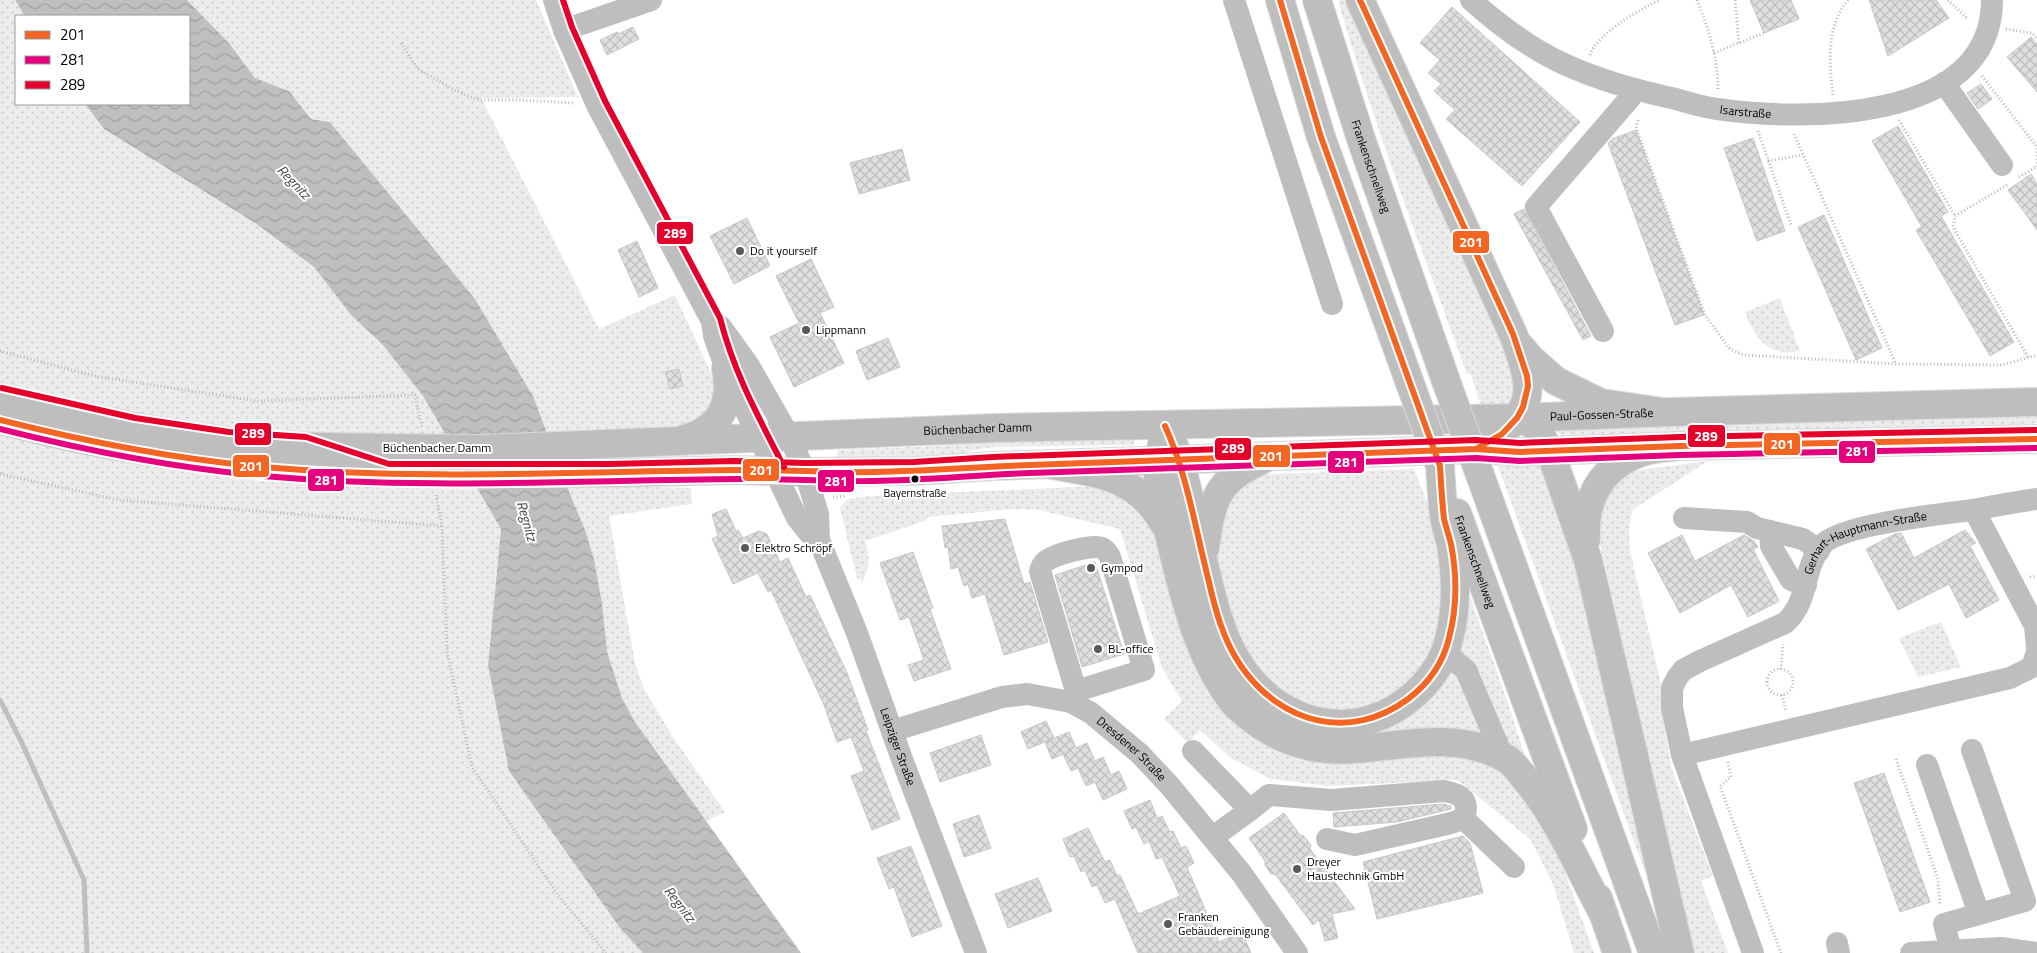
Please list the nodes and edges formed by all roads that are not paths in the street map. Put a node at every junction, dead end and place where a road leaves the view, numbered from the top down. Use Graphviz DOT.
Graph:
graph roads {
  1 [pos="554,0"];
  2 [pos="651,0"];
  3 [pos="1234,0"];
  4 [pos="1280,0"];
  5 [pos="1318,0"];
  6 [pos="1360,0"];
  7 [pos="1471,0"];
  8 [pos="1992,0"];
  9 [pos="564,30"];
  10 [pos="1944,83"];
  11 [pos="1639,91"];
  12 [pos="2002,165"];
  13 [pos="1332,304"];
  14 [pos="712,321"];
  15 [pos="1603,331"];
  16 [pos="1513,334"];
  17 [pos="726,369"];
  18 [pos="0,397"];
  19 [pos="2037,402"];
  20 [pos="1663,412"];
  21 [pos="1520,418"];
  22 [pos="0,420"];
  23 [pos="1165,426"];
  24 [pos="789,436"];
  25 [pos="759,438"];
  26 [pos="2037,438"];
  27 [pos="671,442"];
  28 [pos="1680,446"];
  29 [pos="1476,449"];
  30 [pos="1550,451"];
  31 [pos="1270,456"];
  32 [pos="1169,460"];
  33 [pos="388,461"];
  34 [pos="1047,464"];
  35 [pos="1440,466"];
  36 [pos="776,471"];
  37 [pos="805,472"];
  38 [pos="2037,499"];
  39 [pos="1974,510"];
  40 [pos="1684,518"];
  41 [pos="1168,531"];
  42 [pos="1770,531"];
  43 [pos="819,540"];
  44 [pos="1819,550"];
  45 [pos="1588,560"];
  46 [pos="1203,562"];
  47 [pos="1806,585"];
  48 [pos="2037,650"];
  49 [pos="1444,652"];
  50 [pos="1073,697"];
  51 [pos="892,731"];
  52 [pos="1972,750"];
  53 [pos="1194,751"];
  54 [pos="1682,755"];
  55 [pos="1503,757"];
  56 [pos="1927,765"];
  57 [pos="1250,810"];
  58 [pos="1464,819"];
  59 [pos="1213,837"];
  60 [pos="1327,838"];
  61 [pos="1514,867"];
  62 [pos="1979,914"];
  63 [pos="1604,915"];
  64 [pos="1951,950"];
  65 [pos="976,953"];
  66 [pos="1297,953"];
  67 [pos="1617,953"];
  68 [pos="1653,953"];
  69 [pos="1680,953"];
  70 [pos="1753,953"];
  71 [pos="1911,953"];
  72 [pos="2036,953"];
  1 -- 9 [label="street"];
  2 -- 9 [label="street"];
  3 -- 13 [label="street"];
  4 -- 35 [label="main road, Frankenschnellweg, bridge"];
  5 -- 68 [label="main road, Frankenschnellweg, bridge"];
  6 -- 16 [label="main road"];
  7 -- 11 [label="street, Isarstraße"];
  8 -- 10 [label="street, Isarstraße"];
  9 -- 14 [label="street"];
  10 -- 11 [label="street, Isarstraße"];
  10 -- 12 [label="street"];
  11 -- 15 [label="street"];
  14 -- 17 [label="street"];
  14 -- 24 [label="street"];
  16 -- 20 [label="main road"];
  16 -- 21 [label="main road"];
  17 -- 25 [label="street"];
  17 -- 27 [label="main road"];
  18 -- 33 [label="main road, Büchenbacher Damm"];
  19 -- 20 [label="main road, Paul-Gossen-Straße"];
  20 -- 21 [label="main road, Paul-Gossen-Straße"];
  21 -- 23 [label="main road, Paul-Gossen-Straße"];
  21 -- 29 [label="main road"];
  21 -- 30 [label="main road"];
  22 -- 33 [label="main road, Büchenbacher Damm"];
  23 -- 24 [label="main road, Büchenbacher Damm"];
  23 -- 32 [label="main road"];
  24 -- 25 [label="main road, Büchenbacher Damm"];
  24 -- 37 [label="street"];
  25 -- 27 [label="main road, Büchenbacher Damm"];
  25 -- 36 [label="street"];
  26 -- 28 [label="main road"];
  27 -- 33 [label="main road, Büchenbacher Damm, bridge"];
  28 -- 30 [label="main road"];
  28 -- 45 [label="main road"];
  29 -- 30 [label="main road"];
  29 -- 31 [label="main road"];
  30 -- 45 [label="main road"];
  31 -- 32 [label="main road, Büchenbacher Damm"];
  31 -- 46 [label="main road"];
  32 -- 34 [label="main road, Büchenbacher Damm"];
  32 -- 41 [label="main road"];
  32 -- 46 [label="main road"];
  33 -- 36 [label="main road, Büchenbacher Damm, bridge"];
  34 -- 37 [label="main road, Büchenbacher Damm"];
  34 -- 41 [label="main road"];
  35 -- 49 [label="main road"];
  35 -- 63 [label="main road, Frankenschnellweg"];
  36 -- 37 [label="main road, Büchenbacher Damm"];
  36 -- 43 [label="street, Leipziger Straße"];
  37 -- 43 [label="street, Leipziger Straße"];
  38 -- 39 [label="street, Gerhart-Hauptmann-Straße"];
  39 -- 44 [label="street, Gerhart-Hauptmann-Straße"];
  39 -- 48 [label="street"];
  40 -- 42 [label="street"];
  41 -- 55 [label="main road"];
  42 -- 44 [label="street"];
  42 -- 47 [label="street"];
  43 -- 51 [label="street, Leipziger Straße"];
  44 -- 47 [label="street, Gerhart-Hauptmann-Straße"];
  45 -- 69 [label="main road"];
  46 -- 49 [label="main road"];
  47 -- 54 [label="street, Gerhart-Hauptmann-Straße"];
  48 -- 54 [label="street"];
  49 -- 55 [label="street"];
  50 -- 50 [label="street"];
  50 -- 51 [label="street, Dresdener Straße"];
  50 -- 59 [label="street, Dresdener Straße"];
  51 -- 65 [label="street, Leipziger Straße"];
  52 -- 62 [label="street"];
  53 -- 57 [label="street"];
  54 -- 70 [label="street, Gerhart-Hauptmann-Straße"];
  55 -- 63 [label="main road"];
  56 -- 62 [label="street"];
  57 -- 58 [label="street"];
  57 -- 59 [label="street"];
  58 -- 60 [label="street"];
  58 -- 61 [label="street"];
  59 -- 66 [label="street, Dresdener Straße"];
  62 -- 64 [label="street"];
  63 -- 67 [label="main road, Frankenschnellweg"];
  64 -- 71 [label="street"];
  64 -- 72 [label="street"];
}
